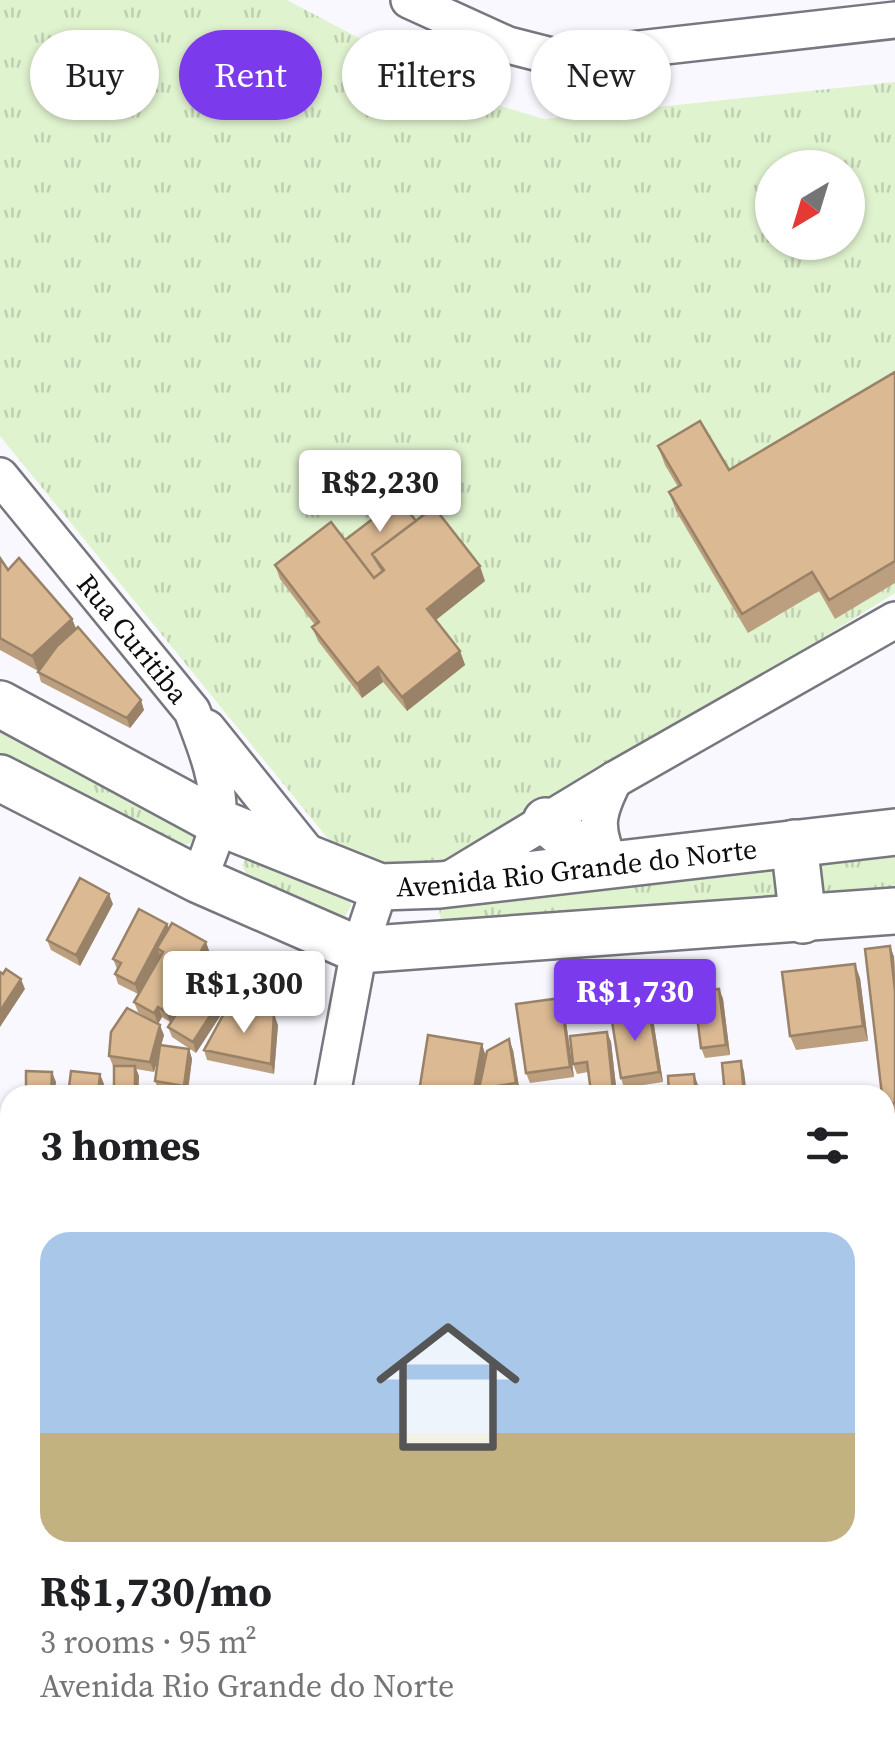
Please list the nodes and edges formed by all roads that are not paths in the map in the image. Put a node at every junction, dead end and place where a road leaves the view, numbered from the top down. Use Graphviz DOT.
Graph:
graph roads {
  1 [pos="409,0"];
  2 [pos="895,20"];
  3 [pos="0,476"];
  4 [pos="895,620"];
  5 [pos="0,704"];
  6 [pos="192,711"];
  7 [pos="0,778"];
  8 [pos="614,780"];
  9 [pos="218,822"];
  10 [pos="546,822"];
  11 [pos="895,832"];
  12 [pos="794,842"];
  13 [pos="313,860"];
  14 [pos="605,865"];
  15 [pos="199,880"];
  16 [pos="440,885"];
  17 [pos="380,887"];
  18 [pos="895,911"];
  19 [pos="803,920"];
  20 [pos="359,950"];
  21 [pos="334,1085"];
  1 -- 2 [label="street"];
  3 -- 6 [label="street, Rua Curitiba"];
  4 -- 8 [label="street"];
  5 -- 9 [label="main road, Avenida Rio Grande do Norte"];
  6 -- 9 [label="street, Rua Curitiba"];
  6 -- 13 [label="street"];
  7 -- 15 [label="main road"];
  8 -- 10 [label="street"];
  8 -- 14 [label="street"];
  9 -- 13 [label="main road, Avenida Rio Grande do Norte"];
  9 -- 15 [label="street"];
  10 -- 14 [label="main road"];
  10 -- 16 [label="street"];
  11 -- 12 [label="main road, Avenida Rio Grande do Norte"];
  12 -- 14 [label="main road, Avenida Rio Grande do Norte"];
  12 -- 19 [label="main road"];
  13 -- 17 [label="main road, Avenida Rio Grande do Norte"];
  14 -- 16 [label="main road, Avenida Rio Grande do Norte"];
  15 -- 20 [label="main road"];
  16 -- 17 [label="main road, Avenida Rio Grande do Norte"];
  17 -- 20 [label="street"];
  18 -- 19 [label="main road"];
  19 -- 20 [label="main road"];
  20 -- 21 [label="street"];
}
